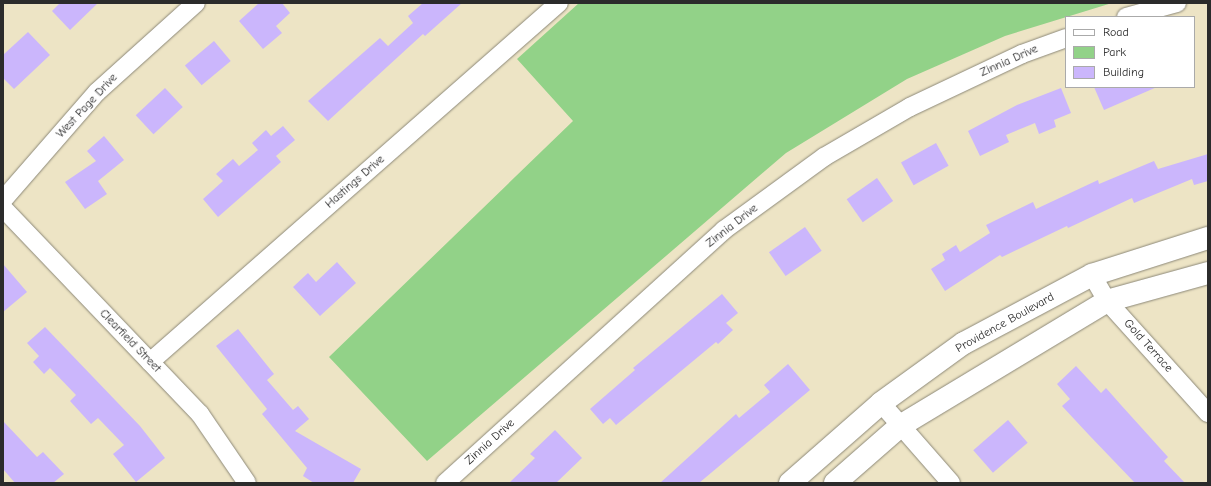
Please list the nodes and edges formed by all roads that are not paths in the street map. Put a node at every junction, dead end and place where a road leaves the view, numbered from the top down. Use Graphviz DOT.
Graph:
graph roads {
  1 [pos="196,3"];
  2 [pos="559,3"];
  3 [pos="1177,3"];
  4 [pos="1130,16"];
  5 [pos="1065,38"];
  6 [pos="3,200"];
  7 [pos="3,208"];
  8 [pos="1208,238"];
  9 [pos="1208,273"];
  10 [pos="1092,275"];
  11 [pos="1107,301"];
  12 [pos="150,362"];
  13 [pos="881,403"];
  14 [pos="1208,413"];
  15 [pos="900,426"];
  16 [pos="247,483"];
  17 [pos="445,483"];
  18 [pos="790,483"];
  19 [pos="835,483"];
  20 [pos="951,483"];
  1 -- 6 [label="street, West Page Drive"];
  2 -- 12 [label="street, Hastings Drive"];
  3 -- 4 [label="street"];
  5 -- 17 [label="street, Zinnia Drive"];
  7 -- 12 [label="street, Clearfield Street"];
  8 -- 10 [label="main road, Providence Boulevard"];
  9 -- 11 [label="main road"];
  10 -- 11 [label="street, Gold Terrace"];
  10 -- 13 [label="main road, Providence Boulevard"];
  11 -- 14 [label="street, Gold Terrace"];
  11 -- 15 [label="main road"];
  12 -- 16 [label="street, Clearfield Street"];
  13 -- 15 [label="street"];
  13 -- 18 [label="main road, Providence Boulevard"];
  15 -- 19 [label="main road"];
  15 -- 20 [label="street"];
}
